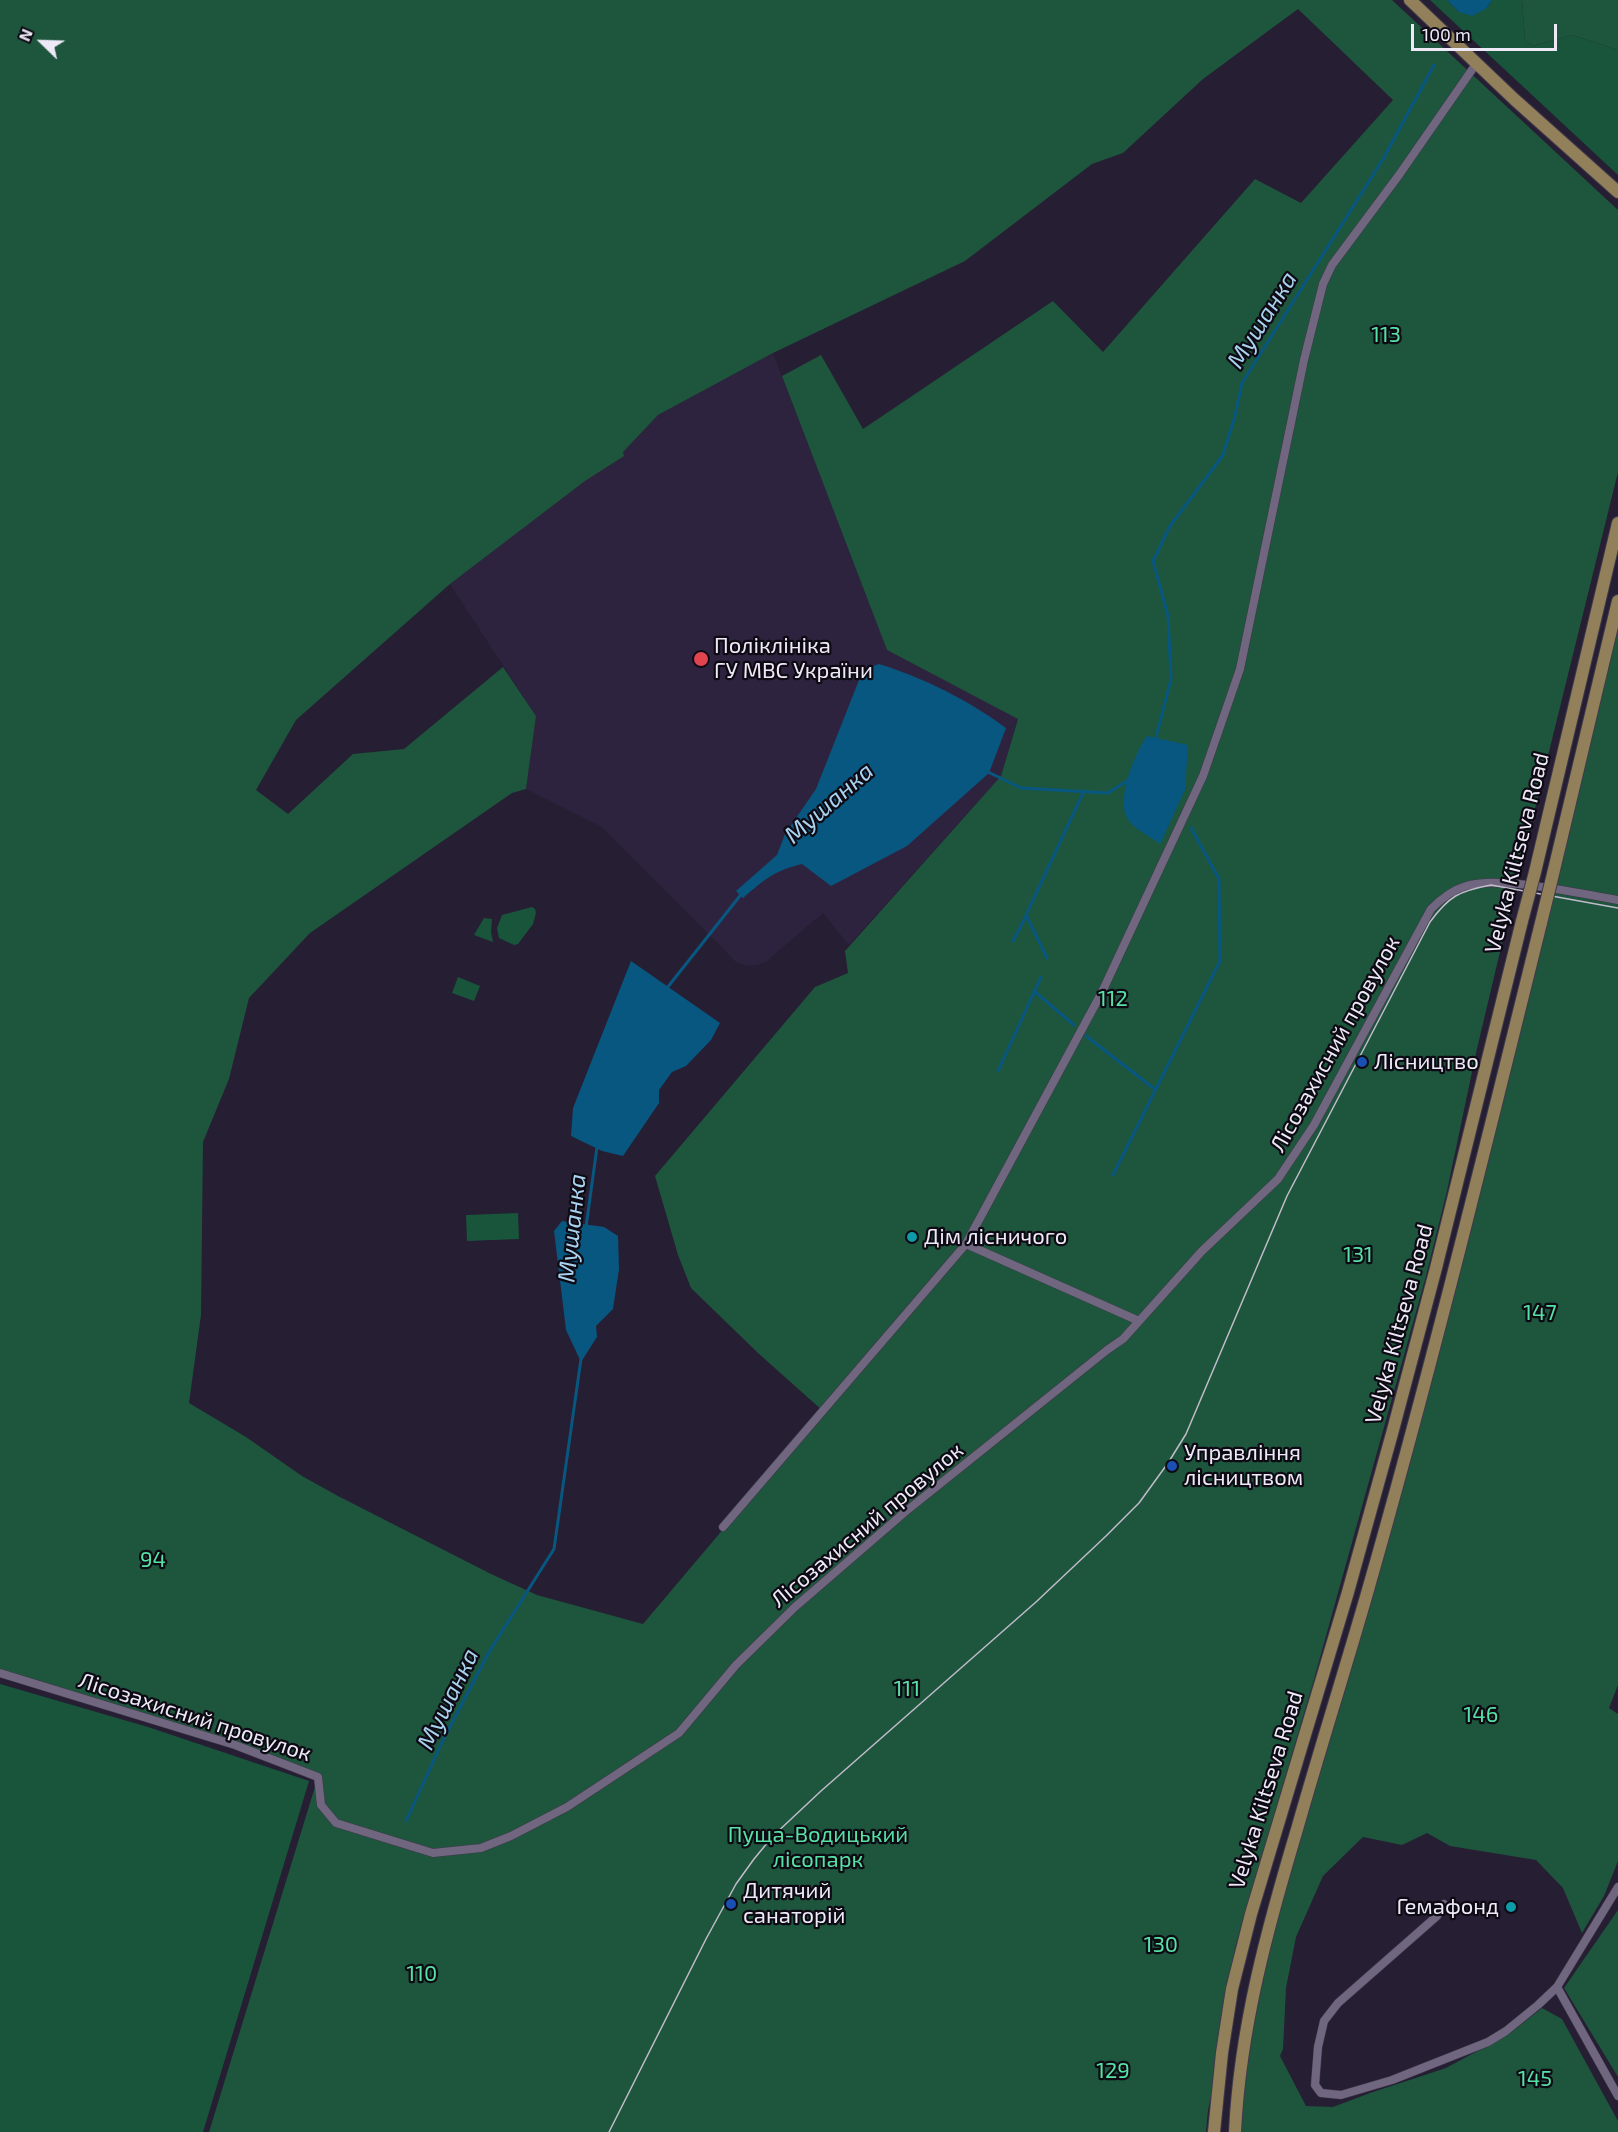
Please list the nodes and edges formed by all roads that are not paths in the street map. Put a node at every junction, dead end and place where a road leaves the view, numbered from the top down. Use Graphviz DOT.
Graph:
graph roads {
  1 [pos="1410,0"];
  2 [pos="1476,64"];
  3 [pos="1618,192"];
  4 [pos="1618,523"];
  5 [pos="1618,601"];
  6 [pos="1618,900"];
  7 [pos="966,1244"];
  8 [pos="1139,1321"];
  9 [pos="723,1527"];
  10 [pos="0,1673"];
  11 [pos="1618,1887"];
  12 [pos="1444,1904"];
  13 [pos="1557,1986"];
  14 [pos="1618,2096"];
  15 [pos="1214,2132"];
  16 [pos="1235,2132"];
  1 -- 2 [label="main road"];
  2 -- 3 [label="main road"];
  2 -- 7 [label="street"];
  4 -- 15 [label="main road, Velyka Kiltseva Road, bridge"];
  5 -- 16 [label="main road, Velyka Kiltseva Road, bridge"];
  6 -- 8 [label="street, Лісозахисний провулок"];
  7 -- 8 [label="street"];
  7 -- 9 [label="street"];
  8 -- 10 [label="street, Лісозахисний провулок"];
  11 -- 13 [label="street"];
  12 -- 13 [label="street"];
  13 -- 14 [label="street"];
}
